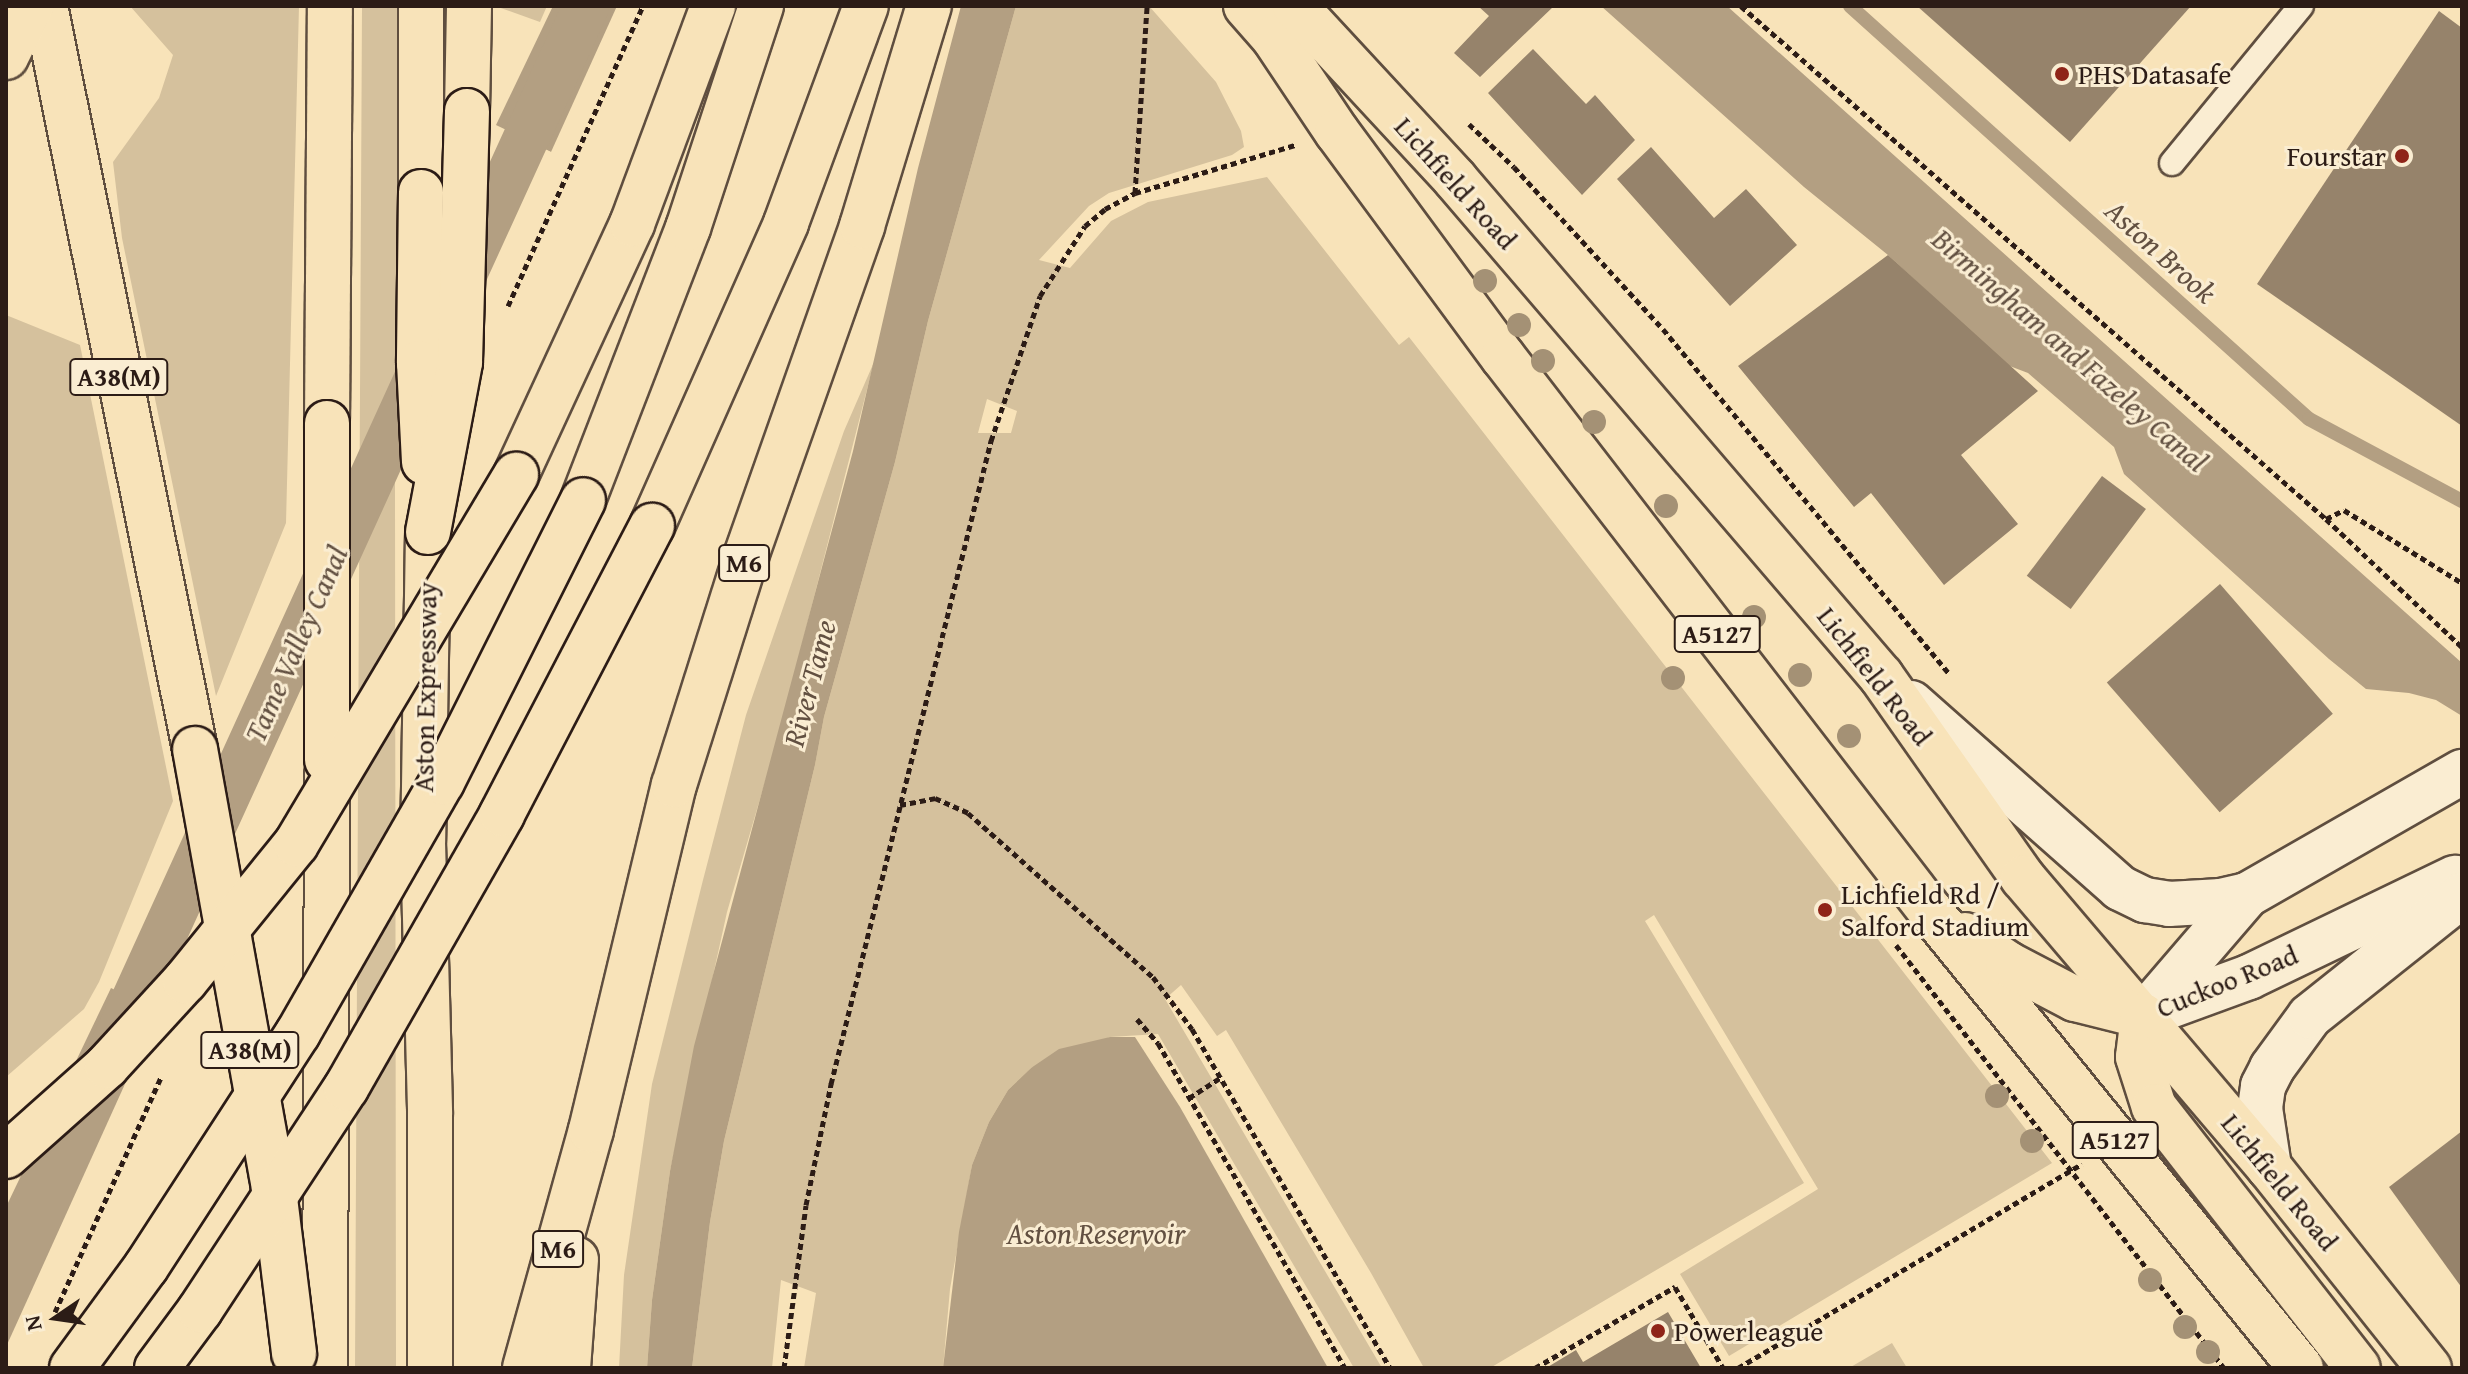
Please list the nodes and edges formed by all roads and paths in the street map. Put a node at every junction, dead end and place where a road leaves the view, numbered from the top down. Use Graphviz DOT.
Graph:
graph roads {
  1 [pos="31,6"];
  2 [pos="45,6"];
  3 [pos="330,6"];
  4 [pos="421,6"];
  5 [pos="469,6"];
  6 [pos="713,6"];
  7 [pos="761,6"];
  8 [pos="866,6"];
  9 [pos="929,6"];
  10 [pos="1147,6"];
  11 [pos="1246,6"];
  12 [pos="1295,6"];
  13 [pos="1741,6"];
  14 [pos="2301,6"];
  15 [pos="6,57"];
  16 [pos="1458,114"];
  17 [pos="1337,132"];
  18 [pos="2172,163"];
  19 [pos="1135,193"];
  20 [pos="2326,519"];
  21 [pos="428,532"];
  22 [pos="2462,583"];
  23 [pos="2462,647"];
  24 [pos="1881,676"];
  25 [pos="1954,680"];
  26 [pos="2462,772"];
  27 [pos="900,805"];
  28 [pos="2462,875"];
  29 [pos="2247,895"];
  30 [pos="2462,895"];
  31 [pos="1931,912"];
  32 [pos="2143,1016"];
  33 [pos="1137,1019"];
  34 [pos="1221,1077"];
  35 [pos="1189,1098"];
  36 [pos="591,1130"];
  37 [pos="2117,1143"];
  38 [pos="6,1156"];
  39 [pos="2269,1167"];
  40 [pos="2070,1171"];
  41 [pos="305,1363"];
  42 [pos="72,1368"];
  43 [pos="157,1368"];
  44 [pos="430,1368"];
  45 [pos="525,1368"];
  46 [pos="568,1368"];
  47 [pos="784,1368"];
  48 [pos="1345,1368"];
  49 [pos="1390,1368"];
  50 [pos="1535,1368"];
  51 [pos="1723,1368"];
  52 [pos="1738,1368"];
  53 [pos="2224,1368"];
  54 [pos="2301,1368"];
  55 [pos="2358,1368"];
  56 [pos="2429,1368"];
  1 -- 15 [label="main road"];
  2 -- 41 [label="main road, A38(M), bridge"];
  3 -- 41 [label="main road, A38(M), bridge"];
  4 -- 21 [label="main road, Aston Expressway, bridge"];
  5 -- 21 [label="main road, bridge"];
  6 -- 38 [label="main road, bridge"];
  7 -- 42 [label="main road, bridge"];
  8 -- 43 [label="main road, bridge"];
  9 -- 36 [label="main road, M6"];
  10 -- 19 [label="path"];
  11 -- 17 [label="main road, Lichfield Road / A5127"];
  12 -- 24 [label="main road, Lichfield Road"];
  13 -- 20 [label="path"];
  14 -- 18 [label="lane"];
  16 -- 25 [label="path"];
  17 -- 19 [label="path"];
  17 -- 31 [label="main road, Lichfield Road / A5127"];
  19 -- 27 [label="path"];
  20 -- 22 [label="path"];
  20 -- 23 [label="path"];
  21 -- 44 [label="main road, Aston Expressway, bridge"];
  24 -- 29 [label="main road"];
  24 -- 32 [label="main road, Lichfield Road"];
  26 -- 29 [label="main road, Cuckoo Road"];
  27 -- 34 [label="path"];
  27 -- 47 [label="path"];
  28 -- 32 [label="main road, Cuckoo Road"];
  29 -- 32 [label="main road, Cuckoo Road"];
  30 -- 39 [label="main road"];
  31 -- 32 [label="main road"];
  31 -- 37 [label="main road, Lichfield Road / A5127"];
  32 -- 39 [label="main road, Lichfield Road"];
  32 -- 55 [label="main road"];
  33 -- 35 [label="path"];
  34 -- 35 [label="path"];
  34 -- 49 [label="path"];
  35 -- 48 [label="path"];
  36 -- 45 [label="main road, M6"];
  36 -- 46 [label="main road"];
  37 -- 40 [label="path"];
  37 -- 54 [label="main road, Lichfield Road / A5127"];
  39 -- 56 [label="main road, Lichfield Road"];
  40 -- 52 [label="path"];
  40 -- 53 [label="path"];
  50 -- 51 [label="path"];
}
